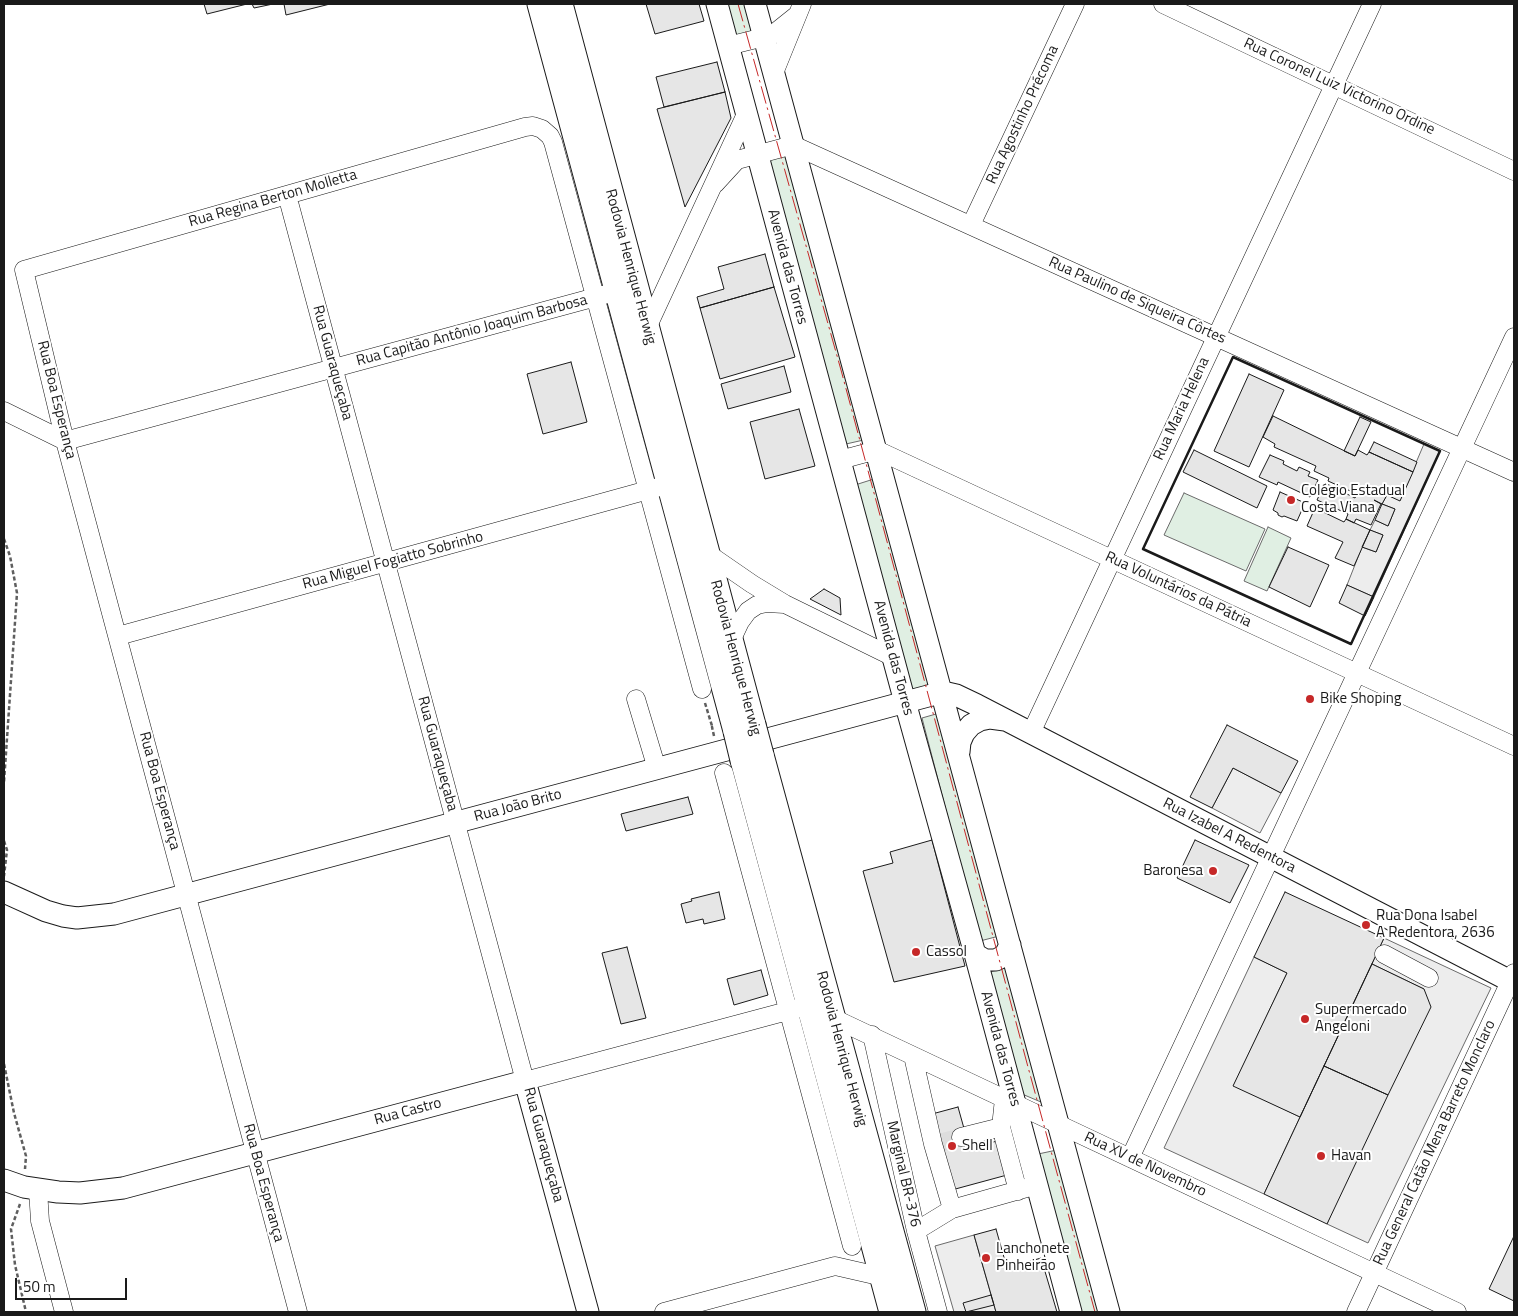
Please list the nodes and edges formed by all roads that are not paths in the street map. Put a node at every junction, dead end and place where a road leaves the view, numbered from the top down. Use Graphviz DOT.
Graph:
graph roads {
  1 [pos="540,4"];
  2 [pos="560,4"];
  3 [pos="717,4"];
  4 [pos="755,4"];
  5 [pos="1075,4"];
  6 [pos="1163,4"];
  7 [pos="1372,4"];
  8 [pos="799,9"];
  9 [pos="764,38"];
  10 [pos="728,46"];
  11 [pos="774,72"];
  12 [pos="1334,85"];
  13 [pos="746,114"];
  14 [pos="794,145"];
  15 [pos="757,154"];
  16 [pos="830,161"];
  17 [pos="1514,170"];
  18 [pos="714,184"];
  19 [pos="805,186"];
  20 [pos="287,195"];
  21 [pos="971,225"];
  22 [pos="24,270"];
  23 [pos="607,294"];
  24 [pos="647,328"];
  25 [pos="1216,337"];
  26 [pos="1514,337"];
  27 [pos="333,368"];
  28 [pos="4,411"];
  29 [pos="65,440"];
  30 [pos="1462,449"];
  31 [pos="877,450"];
  32 [pos="840,460"];
  33 [pos="1514,472"];
  34 [pos="659,488"];
  35 [pos="707,553"];
  36 [pos="1112,559"];
  37 [pos="386,563"];
  38 [pos="785,604"];
  39 [pos="118,636"];
  40 [pos="731,641"];
  41 [pos="893,657"];
  42 [pos="1357,673"];
  43 [pos="702,689"];
  44 [pos="942,692"];
  45 [pos="636,699"];
  46 [pos="905,702"];
  47 [pos="1007,721"];
  48 [pos="734,728"];
  49 [pos="1031,733"];
  50 [pos="1514,746"];
  51 [pos="958,752"];
  52 [pos="743,762"];
  53 [pos="657,768"];
  54 [pos="456,822"];
  55 [pos="1271,857"];
  56 [pos="4,892"];
  57 [pos="186,895"];
  58 [pos="1010,945"];
  59 [pos="975,954"];
  60 [pos="1384,954"];
  61 [pos="1429,978"];
  62 [pos="1513,979"];
  63 [pos="799,1008"];
  64 [pos="833,1018"];
  65 [pos="872,1035"];
  66 [pos="914,1056"];
  67 [pos="526,1081"];
  68 [pos="1009,1101"];
  69 [pos="1059,1125"];
  70 [pos="1000,1126"];
  71 [pos="961,1137"];
  72 [pos="255,1153"];
  73 [pos="1130,1158"];
  74 [pos="22,1185"];
  75 [pos="1027,1188"];
  76 [pos="952,1209"];
  77 [pos="869,1226"];
  78 [pos="916,1231"];
  79 [pos="852,1246"];
  80 [pos="835,1266"];
  81 [pos="1374,1273"];
  82 [pos="883,1277"];
  83 [pos="64,1312"];
  84 [pos="298,1312"];
  85 [pos="588,1312"];
  86 [pos="664,1312"];
  87 [pos="892,1312"];
  88 [pos="913,1312"];
  89 [pos="938,1312"];
  90 [pos="1071,1312"];
  91 [pos="1109,1312"];
  92 [pos="1356,1312"];
  93 [pos="1457,1312"];
  1 -- 23 [label="highway, Rodovia Henrique Herwig"];
  2 -- 24 [label="highway, Rodovia Henrique Herwig"];
  3 -- 10 [label="main road, Avenida das Torres"];
  4 -- 9 [label="main road"];
  5 -- 21 [label="street, Rua Agostinho Précoma"];
  6 -- 12 [label="street, Rua Coronel Luiz Victorino Ordine"];
  7 -- 12 [label="street, Rua Maria Helena"];
  8 -- 9 [label="street"];
  8 -- 11 [label="street"];
  9 -- 10 [label="street"];
  9 -- 11 [label="main road"];
  10 -- 13 [label="main road, Avenida das Torres"];
  11 -- 14 [label="main road"];
  12 -- 17 [label="street, Rua Coronel Luiz Victorino Ordine"];
  12 -- 25 [label="street, Rua Maria Helena"];
  13 -- 15 [label="main road, Avenida das Torres"];
  13 -- 18 [label="street"];
  14 -- 15 [label="street"];
  14 -- 16 [label="street, Rua Paulino de Siqueira Côrtes"];
  14 -- 19 [label="main road"];
  15 -- 18 [label="street"];
  15 -- 32 [label="main road, Avenida das Torres"];
  16 -- 19 [label="street"];
  16 -- 21 [label="street, Rua Paulino de Siqueira Côrtes"];
  18 -- 24 [label="street"];
  19 -- 31 [label="main road"];
  20 -- 22 [label="street, Rua Regina Berton Molletta"];
  20 -- 23 [label="street, Rua Regina Berton Molletta"];
  20 -- 27 [label="street, Rua Guaraqueçaba"];
  21 -- 25 [label="street, Rua Paulino de Siqueira Côrtes"];
  22 -- 29 [label="street, Rua Boa Esperança"];
  23 -- 27 [label="street, Rua Capitão Antônio Joaquim Barbosa"];
  23 -- 34 [label="highway, Rodovia Henrique Herwig"];
  24 -- 35 [label="highway, Rodovia Henrique Herwig"];
  25 -- 30 [label="street, Rua Paulino de Siqueira Côrtes"];
  25 -- 36 [label="street, Rua Maria Helena"];
  26 -- 30 [label="street"];
  27 -- 29 [label="street, Rua Capitão Antônio Joaquim Barbosa"];
  27 -- 37 [label="street, Rua Guaraqueçaba"];
  28 -- 29 [label="street"];
  29 -- 39 [label="street, Rua Boa Esperança"];
  30 -- 33 [label="street, Rua Paulino de Siqueira Côrtes"];
  30 -- 42 [label="street"];
  31 -- 32 [label="street"];
  31 -- 36 [label="street, Rua Voluntários da Pátria"];
  31 -- 44 [label="main road"];
  32 -- 41 [label="main road, Avenida das Torres"];
  34 -- 37 [label="street, Rua Miguel Fogiatto Sobrinho"];
  34 -- 43 [label="street"];
  34 -- 48 [label="highway, Rodovia Henrique Herwig"];
  35 -- 38 [label="street"];
  35 -- 40 [label="highway, Rodovia Henrique Herwig"];
  36 -- 42 [label="street, Rua Voluntários da Pátria"];
  36 -- 49 [label="street, Rua Maria Helena"];
  37 -- 39 [label="street, Rua Miguel Fogiatto Sobrinho"];
  37 -- 54 [label="street, Rua Guaraqueçaba"];
  38 -- 40 [label="street"];
  38 -- 41 [label="street"];
  39 -- 57 [label="street, Rua Boa Esperança"];
  40 -- 48 [label="highway, Rodovia Henrique Herwig"];
  41 -- 46 [label="main road, Avenida das Torres"];
  42 -- 50 [label="street, Rua Voluntários da Pátria"];
  42 -- 55 [label="street"];
  44 -- 46 [label="main road, Rua João Brito"];
  44 -- 47 [label="main road, Rua Izabel A Redentora"];
  44 -- 51 [label="main road"];
  45 -- 53 [label="street"];
  46 -- 53 [label="main road, Rua João Brito"];
  46 -- 59 [label="main road, Avenida das Torres"];
  47 -- 49 [label="main road, Rua Izabel A Redentora"];
  47 -- 51 [label="main road"];
  48 -- 52 [label="highway, Rodovia Henrique Herwig, bridge"];
  49 -- 55 [label="main road, Rua Izabel A Redentora"];
  51 -- 58 [label="main road"];
  52 -- 63 [label="highway, Rodovia Henrique Herwig"];
  52 -- 64 [label="highway, Rodovia Henrique Herwig"];
  53 -- 54 [label="main road, Rua João Brito"];
  54 -- 57 [label="main road, Rua João Brito"];
  54 -- 67 [label="street, Rua Guaraqueçaba"];
  55 -- 62 [label="main road, Rua Izabel A Redentora"];
  55 -- 73 [label="street"];
  56 -- 57 [label="main road, Rua João Brito"];
  57 -- 72 [label="street, Rua Boa Esperança"];
  58 -- 59 [label="main road"];
  58 -- 69 [label="main road"];
  59 -- 68 [label="main road, Avenida das Torres"];
  60 -- 61 [label="street"];
  62 -- 81 [label="street, Rua General Catão Mena Barreto Monclaro"];
  63 -- 67 [label="street, Rua Castro"];
  63 -- 77 [label="highway, Rodovia Henrique Herwig"];
  63 -- 79 [label="street"];
  64 -- 65 [label="street, Rua XV de Novembro"];
  64 -- 88 [label="highway, Rodovia Henrique Herwig"];
  65 -- 66 [label="street, Rua XV de Novembro"];
  65 -- 78 [label="street, Marginal BR-376"];
  66 -- 68 [label="street, Rua XV de Novembro"];
  66 -- 76 [label="street"];
  67 -- 72 [label="main road, Rua Castro"];
  67 -- 85 [label="main road, Rua Guaraqueçaba"];
  68 -- 69 [label="street, Rua XV de Novembro"];
  68 -- 70 [label="street"];
  68 -- 75 [label="main road, Avenida das Torres"];
  69 -- 73 [label="street, Rua XV de Novembro"];
  69 -- 91 [label="main road"];
  70 -- 71 [label="street"];
  70 -- 75 [label="street"];
  72 -- 74 [label="main road, Rua Castro"];
  72 -- 84 [label="street, Rua Boa Esperança"];
  73 -- 81 [label="street, Rua XV de Novembro"];
  74 -- 83 [label="street"];
  75 -- 76 [label="street"];
  75 -- 90 [label="main road, Avenida das Torres"];
  76 -- 78 [label="street"];
  77 -- 79 [label="street"];
  77 -- 82 [label="highway, Rodovia Henrique Herwig"];
  78 -- 89 [label="street, Marginal BR-376"];
  79 -- 80 [label="street"];
  80 -- 82 [label="street"];
  80 -- 86 [label="street"];
  81 -- 92 [label="street, Rua General Catão Mena Barreto Monclaro"];
  81 -- 93 [label="street, Rua XV de Novembro"];
  82 -- 87 [label="highway, Rodovia Henrique Herwig"];
}
